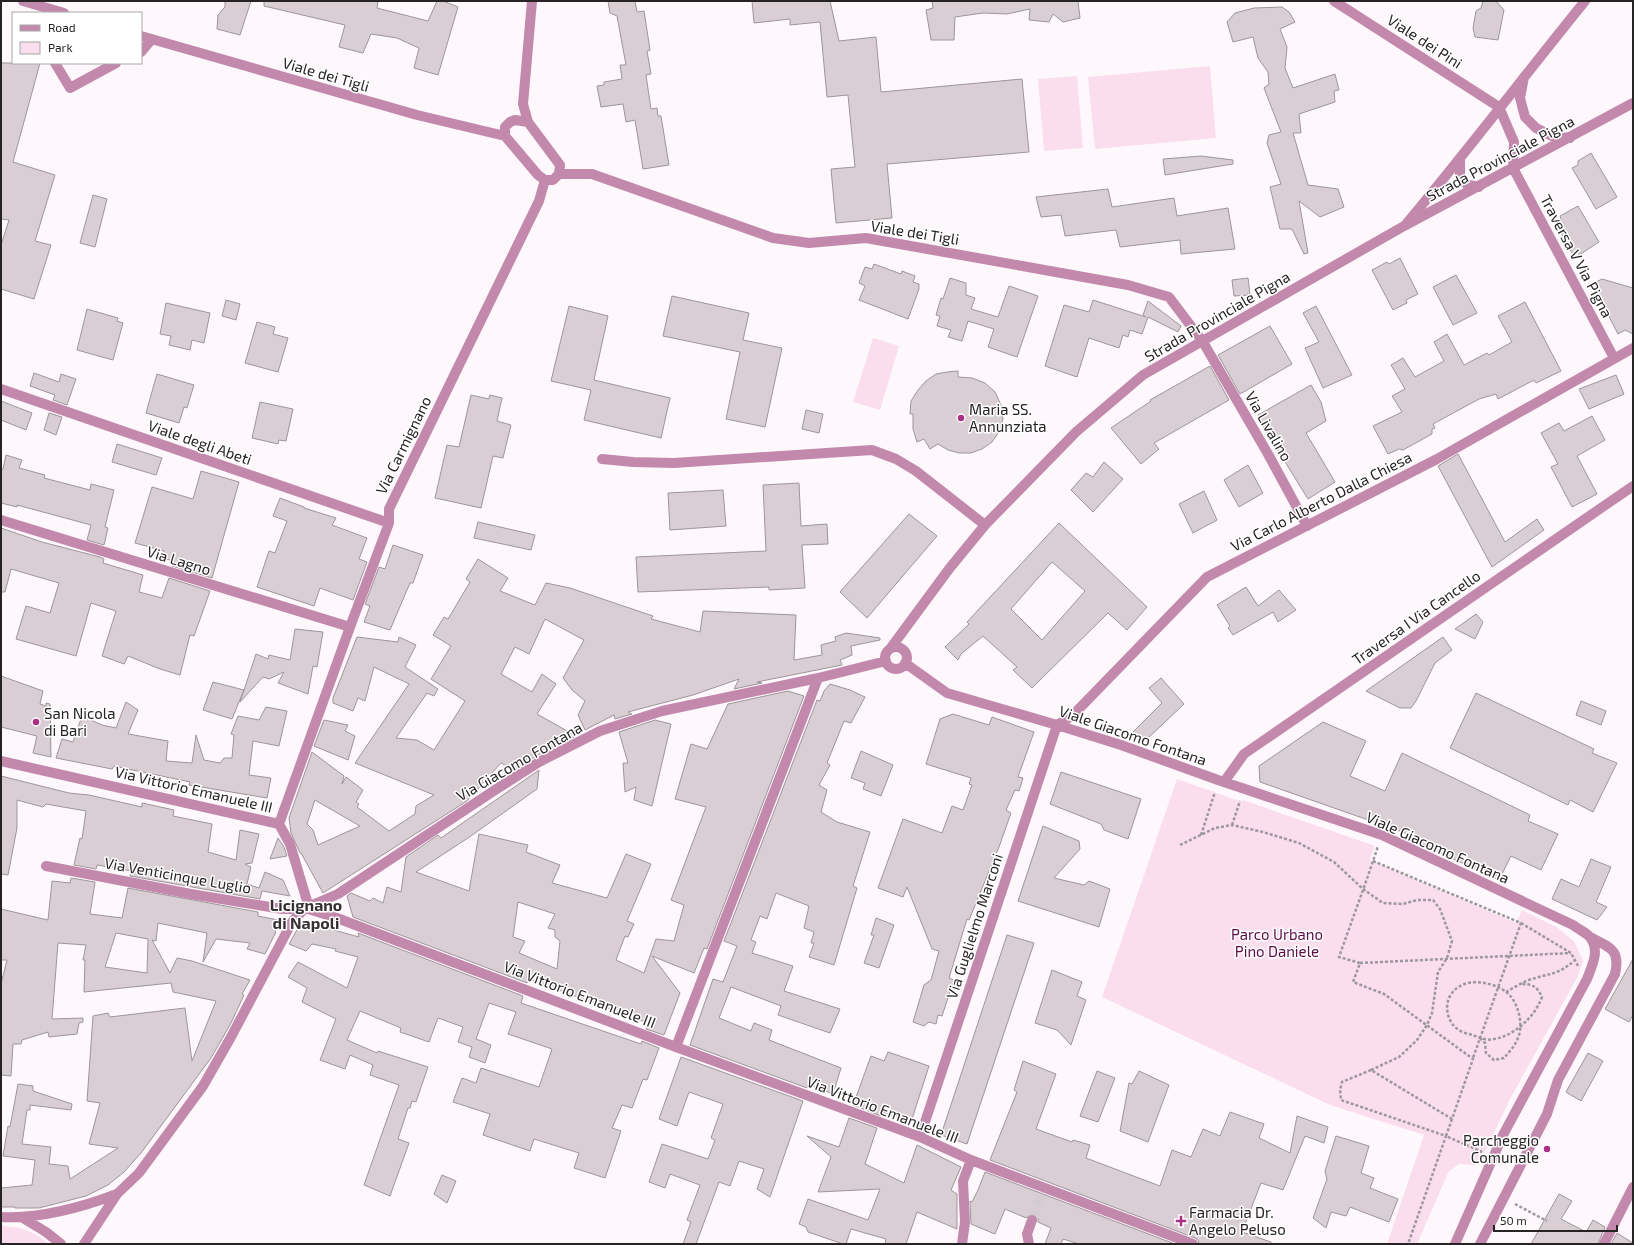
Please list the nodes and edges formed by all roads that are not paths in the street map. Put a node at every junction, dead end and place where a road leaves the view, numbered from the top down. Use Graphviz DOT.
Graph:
graph roads {
  1 [pos="23,1"];
  2 [pos="532,1"];
  3 [pos="1334,1"];
  4 [pos="1585,1"];
  5 [pos="40,9"];
  6 [pos="58,12"];
  7 [pos="142,36"];
  8 [pos="152,39"];
  9 [pos="142,51"];
  10 [pos="56,64"];
  11 [pos="114,64"];
  12 [pos="1525,76"];
  13 [pos="1633,103"];
  14 [pos="1499,107"];
  15 [pos="528,122"];
  16 [pos="505,136"];
  17 [pos="1570,138"];
  18 [pos="1460,160"];
  19 [pos="1513,168"];
  20 [pos="559,174"];
  21 [pos="545,180"];
  22 [pos="1479,187"];
  23 [pos="1404,226"];
  24 [pos="1203,342"];
  25 [pos="1633,348"];
  26 [pos="1614,358"];
  27 [pos="1,389"];
  28 [pos="602,459"];
  29 [pos="1633,486"];
  30 [pos="1,520"];
  31 [pos="389,523"];
  32 [pos="985,525"];
  33 [pos="1307,526"];
  34 [pos="350,628"];
  35 [pos="890,649"];
  36 [pos="886,661"];
  37 [pos="906,663"];
  38 [pos="818,678"];
  39 [pos="1057,725"];
  40 [pos="1,762"];
  41 [pos="1224,782"];
  42 [pos="279,824"];
  43 [pos="46,866"];
  44 [pos="306,908"];
  45 [pos="1590,937"];
  46 [pos="676,1047"];
  47 [pos="920,1137"];
  48 [pos="971,1160"];
  49 [pos="1633,1187"];
  50 [pos="118,1194"];
  51 [pos="1,1217"];
  52 [pos="23,1218"];
  53 [pos="1032,1220"];
  54 [pos="61,1244"];
  55 [pos="84,1244"];
  56 [pos="962,1244"];
  57 [pos="1029,1244"];
  58 [pos="1193,1244"];
  59 [pos="1455,1244"];
  60 [pos="1480,1244"];
  61 [pos="1604,1244"];
  1 -- 5 [label="street"];
  2 -- 15 [label="street"];
  3 -- 14 [label="street, Viale dei Pini"];
  4 -- 12 [label="street"];
  5 -- 6 [label="street"];
  7 -- 8 [label="street, Viale dei Tigli"];
  8 -- 9 [label="street"];
  8 -- 16 [label="street, Viale dei Tigli"];
  10 -- 11 [label="street"];
  12 -- 14 [label="street"];
  12 -- 17 [label="street"];
  13 -- 17 [label="street, Strada Provinciale Pigna"];
  14 -- 18 [label="street"];
  14 -- 19 [label="street"];
  15 -- 16 [label="street"];
  15 -- 20 [label="street"];
  16 -- 21 [label="street"];
  17 -- 19 [label="street, Strada Provinciale Pigna"];
  18 -- 22 [label="street"];
  18 -- 23 [label="street"];
  19 -- 22 [label="street, Strada Provinciale Pigna"];
  19 -- 26 [label="street, Traversa V Via Pigna"];
  20 -- 21 [label="street"];
  20 -- 24 [label="street, Viale dei Tigli"];
  21 -- 31 [label="street, Via Carmignano"];
  22 -- 23 [label="street, Strada Provinciale Pigna"];
  23 -- 24 [label="street, Strada Provinciale Pigna"];
  24 -- 32 [label="street, Strada Provinciale Pigna"];
  24 -- 33 [label="street, Via Livalino"];
  25 -- 26 [label="street, Via Carlo Alberto Dalla Chiesa"];
  26 -- 33 [label="street, Via Carlo Alberto Dalla Chiesa"];
  27 -- 31 [label="street, Viale degli Abeti"];
  28 -- 32 [label="street"];
  29 -- 41 [label="street, Traversa I Via Cancello"];
  30 -- 34 [label="street, Via Lagno"];
  31 -- 34 [label="street, Via Carmignano"];
  32 -- 35 [label="street, Strada Provinciale Pigna"];
  33 -- 39 [label="street, Via Carlo Alberto Dalla Chiesa"];
  34 -- 42 [label="street, Via Carmignano"];
  35 -- 36 [label="street"];
  35 -- 37 [label="street"];
  36 -- 37 [label="street"];
  36 -- 38 [label="street, Via Giacomo Fontana"];
  37 -- 39 [label="street, Viale Giacomo Fontana"];
  38 -- 44 [label="street, Via Giacomo Fontana"];
  38 -- 46 [label="street"];
  39 -- 41 [label="street, Viale Giacomo Fontana"];
  39 -- 47 [label="street, Via Guglielmo Marconi"];
  40 -- 42 [label="street, Via Vittorio Emanuele III"];
  41 -- 45 [label="street, Viale Giacomo Fontana"];
  42 -- 44 [label="street, Via Vittorio Emanuele III"];
  43 -- 44 [label="street, Via Venticinque Luglio"];
  44 -- 46 [label="street, Via Vittorio Emanuele III"];
  44 -- 50 [label="street"];
  45 -- 59 [label="street"];
  45 -- 60 [label="street, Viale Giacomo Fontana"];
  46 -- 47 [label="street, Via Vittorio Emanuele III"];
  47 -- 48 [label="street, Via Vittorio Emanuele III"];
  48 -- 56 [label="street"];
  48 -- 58 [label="street, Via Vittorio Emanuele III"];
  49 -- 61 [label="street"];
  50 -- 52 [label="street"];
  50 -- 55 [label="street"];
  51 -- 52 [label="street"];
  52 -- 54 [label="street"];
  53 -- 57 [label="street"];
}
